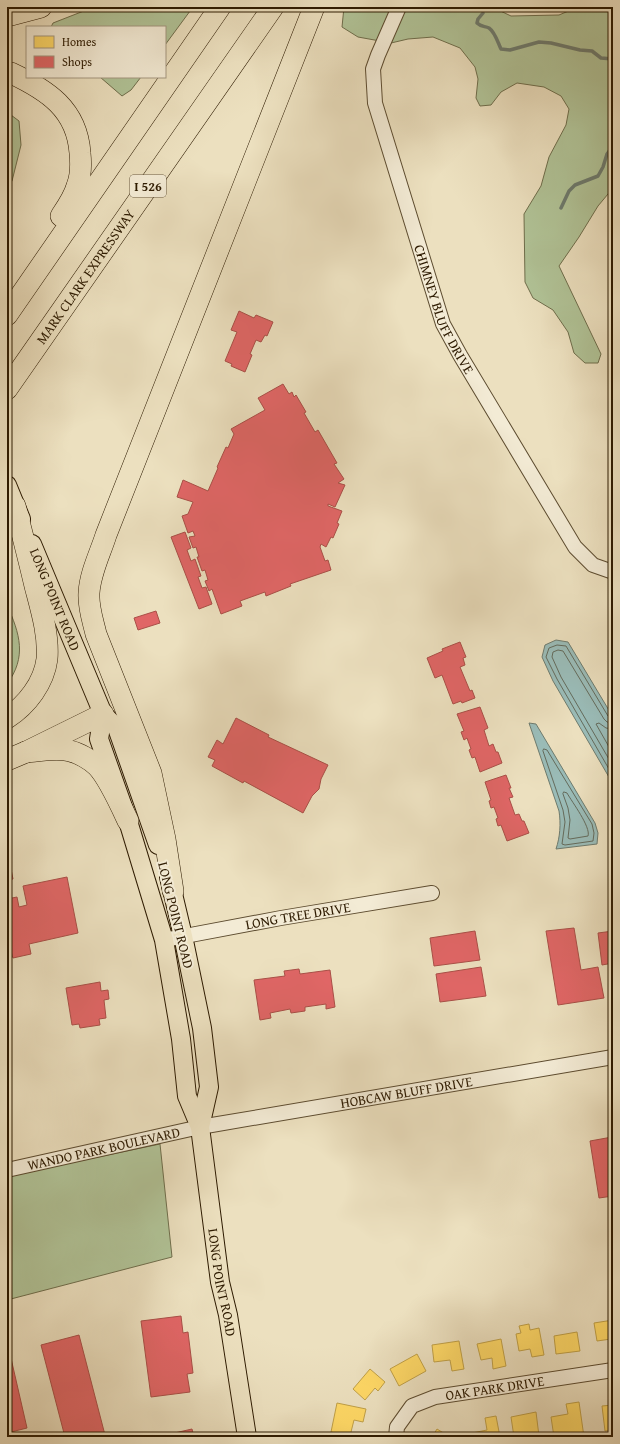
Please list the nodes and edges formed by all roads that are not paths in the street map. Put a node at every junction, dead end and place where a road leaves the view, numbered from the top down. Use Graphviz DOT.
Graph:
graph roads {
  1 [pos="41,7"];
  2 [pos="220,7"];
  3 [pos="314,7"];
  4 [pos="399,7"];
  5 [pos="272,8"];
  6 [pos="7,16"];
  7 [pos="7,73"];
  8 [pos="7,314"];
  9 [pos="7,389"];
  10 [pos="7,485"];
  11 [pos="16,506"];
  12 [pos="613,572"];
  13 [pos="103,714"];
  14 [pos="7,718"];
  15 [pos="26,752"];
  16 [pos="7,760"];
  17 [pos="128,821"];
  18 [pos="173,891"];
  19 [pos="432,894"];
  20 [pos="184,936"];
  21 [pos="164,940"];
  22 [pos="613,1057"];
  23 [pos="200,1127"];
  24 [pos="7,1170"];
  25 [pos="613,1370"];
  26 [pos="247,1437"];
  27 [pos="396,1437"];
  1 -- 6 [label="highway"];
  2 -- 8 [label="highway"];
  3 -- 18 [label="highway"];
  4 -- 12 [label="street, CHIMNEY BLUFF DRIVE"];
  5 -- 9 [label="highway, MARK CLARK EXPRESSWAY / I 526"];
  7 -- 8 [label="highway"];
  10 -- 11 [label="main road, LONG POINT ROAD"];
  11 -- 13 [label="main road, LONG POINT ROAD"];
  11 -- 14 [label="highway"];
  13 -- 15 [label="highway"];
  13 -- 17 [label="main road, LONG POINT ROAD"];
  13 -- 18 [label="main road, LONG POINT ROAD"];
  15 -- 16 [label="highway"];
  15 -- 17 [label="highway"];
  17 -- 21 [label="main road, LONG POINT ROAD"];
  18 -- 20 [label="main road, LONG POINT ROAD"];
  19 -- 20 [label="street, LONG TREE DRIVE"];
  20 -- 21 [label="street, LONG TREE DRIVE"];
  20 -- 23 [label="main road, LONG POINT ROAD"];
  21 -- 23 [label="main road, LONG POINT ROAD"];
  22 -- 23 [label="street, HOBCAW BLUFF DRIVE"];
  23 -- 24 [label="street, WANDO PARK BOULEVARD"];
  23 -- 26 [label="main road, LONG POINT ROAD"];
  25 -- 27 [label="street, OAK PARK DRIVE"];
}
